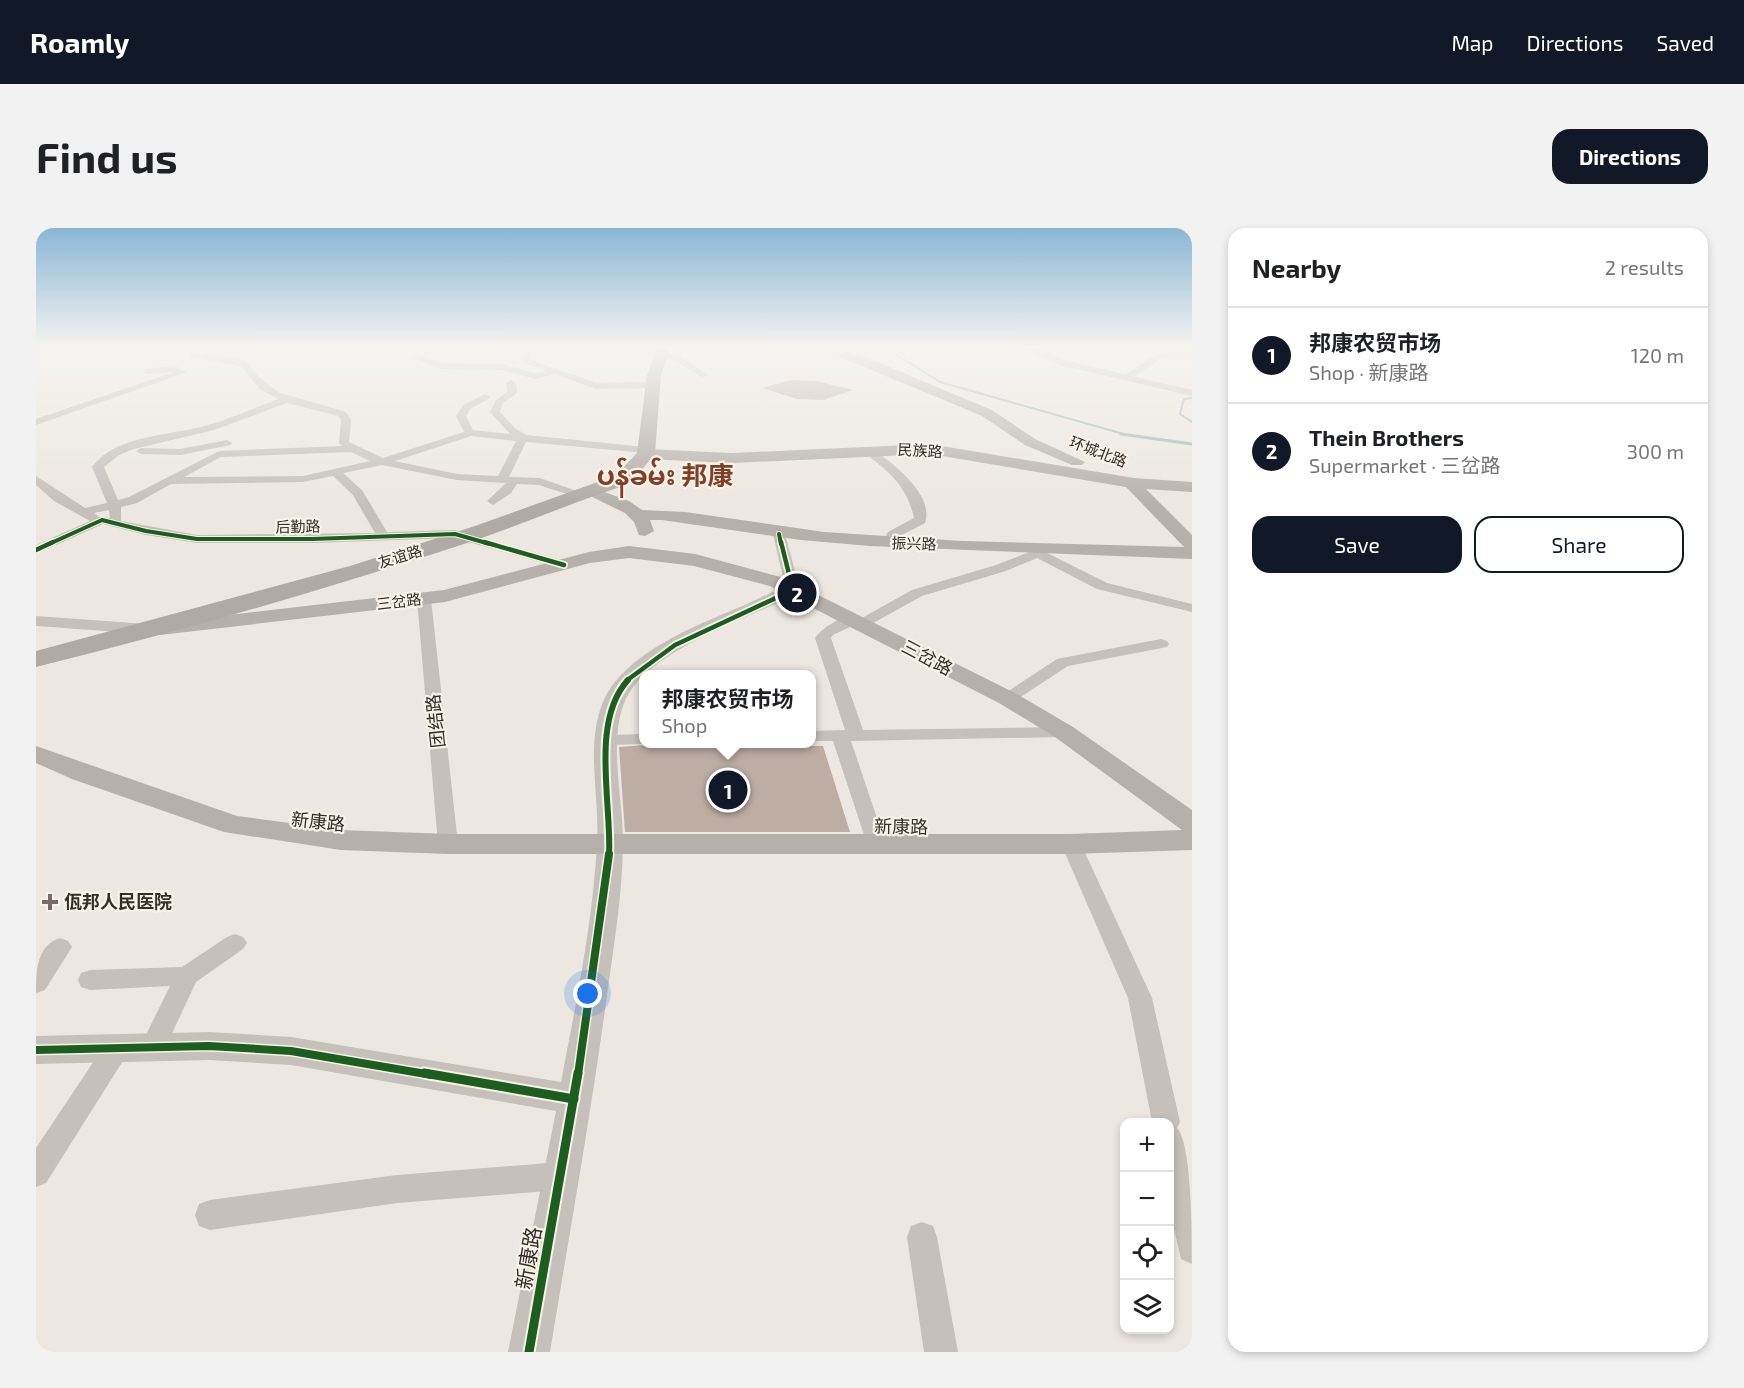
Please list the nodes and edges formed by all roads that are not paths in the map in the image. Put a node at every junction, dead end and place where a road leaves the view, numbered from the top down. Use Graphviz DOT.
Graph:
graph roads {
  1 [pos="94,400"];
  2 [pos="284,400"];
  3 [pos="287,400"];
  4 [pos="480,400"];
  5 [pos="501,400"];
  6 [pos="651,400"];
  7 [pos="957,400"];
  8 [pos="36,407"];
  9 [pos="55,413"];
  10 [pos="36,422"];
  11 [pos="470,433"];
  12 [pos="523,438"];
  13 [pos="236,442"];
  14 [pos="126,448"];
  15 [pos="350,448"];
  16 [pos="867,450"];
  17 [pos="646,452"];
  18 [pos="383,461"];
  19 [pos="337,474"];
  20 [pos="36,479"];
  21 [pos="508,479"];
  22 [pos="169,481"];
  23 [pos="1131,483"];
  24 [pos="1192,487"];
  25 [pos="583,492"];
  26 [pos="36,494"];
  27 [pos="493,501"];
  28 [pos="66,503"];
  29 [pos="115,506"];
  30 [pos="81,513"];
  31 [pos="639,515"];
  32 [pos="102,520"];
  33 [pos="116,524"];
  34 [pos="778,534"];
  35 [pos="383,536"];
  36 [pos="466,536"];
  37 [pos="889,543"];
  38 [pos="1192,545"];
  39 [pos="36,550"];
  40 [pos="636,552"];
  41 [pos="1040,552"];
  42 [pos="1192,553"];
  43 [pos="564,565"];
  44 [pos="793,590"];
  45 [pos="424,599"];
  46 [pos="1192,608"];
  47 [pos="36,621"];
  48 [pos="857,622"];
  49 [pos="158,629"];
  50 [pos="1161,644"];
  51 [pos="36,659"];
  52 [pos="641,670"];
  53 [pos="639,672"];
  54 [pos="1007,698"];
  55 [pos="1064,732"];
  56 [pos="816,736"];
  57 [pos="848,736"];
  58 [pos="639,739"];
  59 [pos="608,740"];
  60 [pos="36,754"];
  61 [pos="1192,824"];
  62 [pos="1192,840"];
  63 [pos="610,842"];
  64 [pos="875,842"];
  65 [pos="448,844"];
  66 [pos="1071,844"];
  67 [pos="235,943"];
  68 [pos="60,947"];
  69 [pos="187,976"];
  70 [pos="90,980"];
  71 [pos="36,983"];
  72 [pos="153,1047"];
  73 [pos="117,1048"];
  74 [pos="36,1050"];
  75 [pos="574,1099"];
  76 [pos="1165,1118"];
  77 [pos="1174,1159"];
  78 [pos="36,1173"];
  79 [pos="560,1176"];
  80 [pos="210,1215"];
  81 [pos="922,1237"];
  82 [pos="1192,1248"];
  83 [pos="529,1352"];
  84 [pos="941,1352"];
  1 -- 9 [label="street"];
  2 -- 14 [label="street"];
  3 -- 15 [label="street"];
  4 -- 11 [label="street"];
  5 -- 12 [label="street"];
  6 -- 17 [label="highway"];
  7 -- 23 [label="main road, 环城北路"];
  8 -- 9 [label="street"];
  9 -- 10 [label="street"];
  11 -- 12 [label="street"];
  11 -- 18 [label="street"];
  12 -- 17 [label="street"];
  12 -- 21 [label="street"];
  13 -- 14 [label="street"];
  14 -- 29 [label="street"];
  15 -- 18 [label="street"];
  15 -- 22 [label="street"];
  16 -- 17 [label="main road, 民族路"];
  16 -- 23 [label="main road, 民族路"];
  16 -- 37 [label="street"];
  17 -- 25 [label="highway, 友谊路"];
  18 -- 19 [label="street"];
  18 -- 21 [label="street"];
  19 -- 22 [label="street"];
  19 -- 35 [label="street"];
  20 -- 28 [label="street"];
  21 -- 25 [label="street"];
  21 -- 27 [label="street"];
  22 -- 29 [label="street"];
  23 -- 24 [label="main road, 民族路"];
  23 -- 38 [label="main road"];
  25 -- 31 [label="main road"];
  25 -- 36 [label="highway, 友谊路"];
  26 -- 28 [label="street"];
  28 -- 30 [label="street, 后勤路"];
  29 -- 30 [label="street"];
  29 -- 33 [label="street"];
  30 -- 32 [label="street, 后勤路"];
  31 -- 34 [label="main road, 振兴路"];
  31 -- 40 [label="main road"];
  32 -- 33 [label="street, 后勤路"];
  32 -- 39 [label="street"];
  33 -- 35 [label="street, 后勤路"];
  34 -- 37 [label="main road, 振兴路"];
  34 -- 44 [label="street"];
  35 -- 36 [label="street, 后勤路"];
  36 -- 43 [label="street, 后勤路"];
  36 -- 49 [label="highway, 友谊路"];
  37 -- 41 [label="main road, 振兴路"];
  40 -- 43 [label="main road, 三岔路"];
  40 -- 44 [label="main road, 三岔路"];
  41 -- 42 [label="main road, 振兴路"];
  41 -- 46 [label="street"];
  41 -- 48 [label="street"];
  43 -- 45 [label="main road, 三岔路"];
  44 -- 48 [label="main road, 三岔路"];
  44 -- 52 [label="street, 新康路"];
  45 -- 49 [label="main road, 三岔路"];
  45 -- 65 [label="street, 团结路"];
  47 -- 49 [label="street"];
  48 -- 54 [label="main road, 三岔路"];
  48 -- 57 [label="street"];
  49 -- 51 [label="highway, 友谊路"];
  50 -- 54 [label="street"];
  53 -- 59 [label="street, 新康路"];
  54 -- 55 [label="main road, 三岔路"];
  55 -- 57 [label="street"];
  55 -- 61 [label="main road, 三岔路"];
  56 -- 57 [label="street"];
  57 -- 64 [label="street"];
  58 -- 59 [label="street"];
  59 -- 63 [label="street, 新康路"];
  60 -- 65 [label="main road, 新康路"];
  62 -- 66 [label="main road, 新康路"];
  63 -- 64 [label="main road, 新康路"];
  63 -- 65 [label="main road, 新康路"];
  63 -- 75 [label="street, 新康路"];
  64 -- 66 [label="main road, 新康路"];
  66 -- 76 [label="street"];
  67 -- 69 [label="street"];
  68 -- 71 [label="street"];
  69 -- 70 [label="street"];
  69 -- 72 [label="street"];
  72 -- 73 [label="street"];
  72 -- 75 [label="street"];
  73 -- 74 [label="street"];
  73 -- 78 [label="street"];
  75 -- 79 [label="street, 新康路"];
  77 -- 82 [label="street"];
  79 -- 80 [label="street"];
  79 -- 83 [label="street, 新康路"];
  81 -- 84 [label="street"];
}
